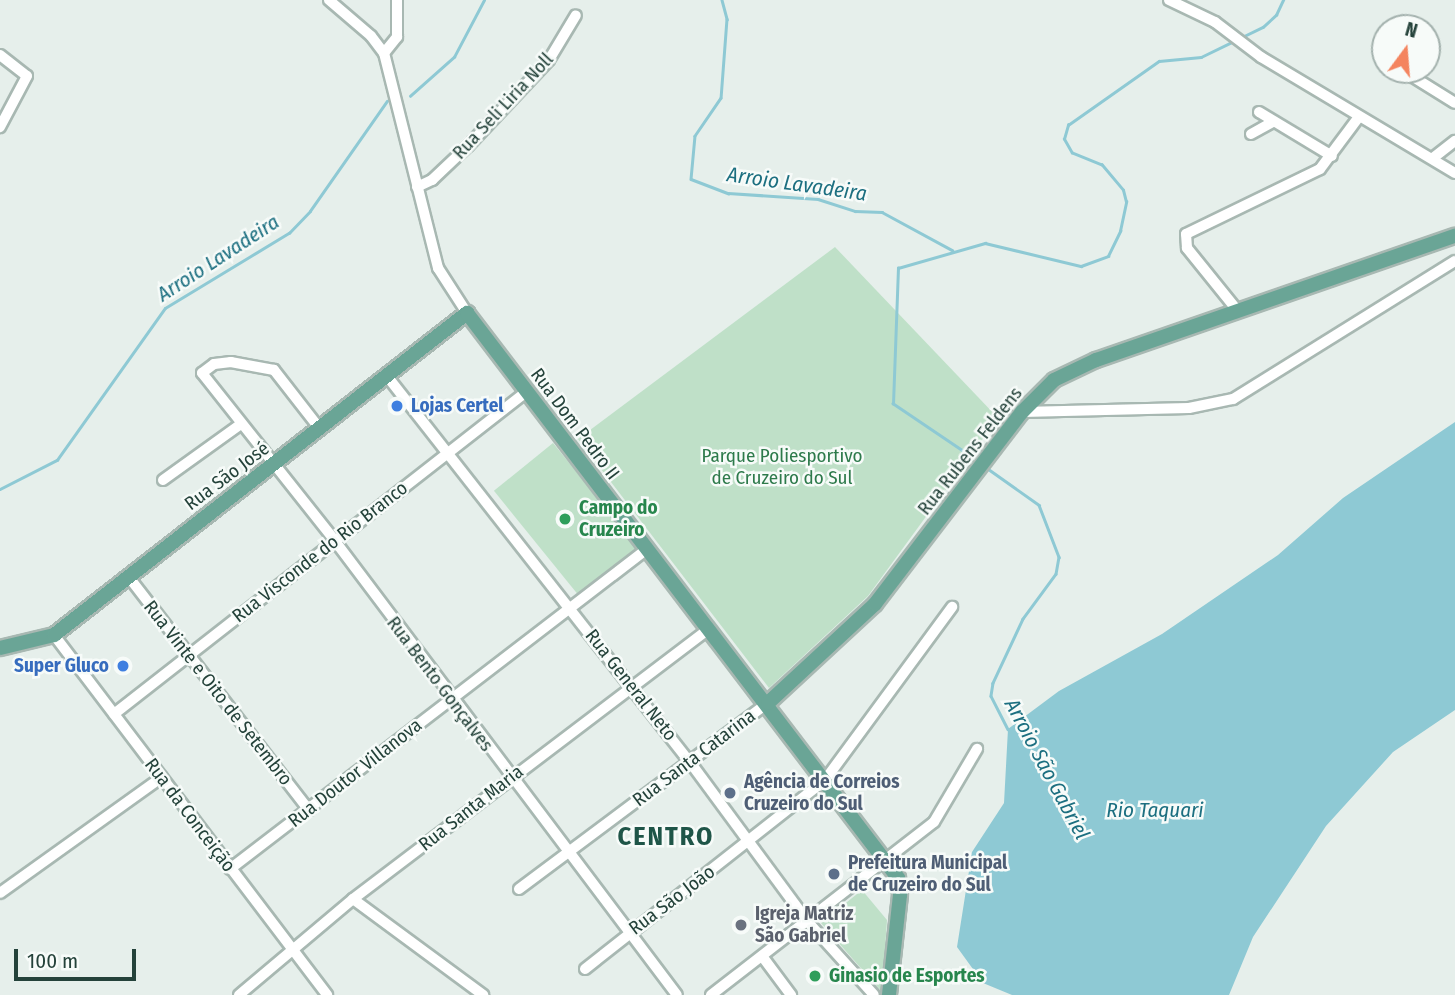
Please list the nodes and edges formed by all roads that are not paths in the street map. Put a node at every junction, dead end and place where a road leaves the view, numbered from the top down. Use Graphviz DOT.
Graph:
graph roads {
  1 [pos="329,0"];
  2 [pos="397,0"];
  3 [pos="1169,0"];
  4 [pos="576,15"];
  5 [pos="384,53"];
  6 [pos="0,55"];
  7 [pos="1424,84"];
  8 [pos="1455,103"];
  9 [pos="1259,113"];
  10 [pos="1358,118"];
  11 [pos="1273,122"];
  12 [pos="0,127"];
  13 [pos="1251,134"];
  14 [pos="1455,141"];
  15 [pos="1332,156"];
  16 [pos="1433,158"];
  17 [pos="1455,173"];
  18 [pos="417,187"];
  19 [pos="1455,236"];
  20 [pos="1455,261"];
  21 [pos="1237,310"];
  22 [pos="467,313"];
  23 [pos="387,376"];
  24 [pos="526,392"];
  25 [pos="1022,412"];
  26 [pos="241,424"];
  27 [pos="320,429"];
  28 [pos="446,453"];
  29 [pos="274,465"];
  30 [pos="163,480"];
  31 [pos="335,541"];
  32 [pos="647,549"];
  33 [pos="128,576"];
  34 [pos="571,607"];
  35 [pos="952,607"];
  36 [pos="709,629"];
  37 [pos="54,635"];
  38 [pos="0,648"];
  39 [pos="188,654"];
  40 [pos="631,686"];
  41 [pos="451,700"];
  42 [pos="768,703"];
  43 [pos="114,714"];
  44 [pos="977,749"];
  45 [pos="690,762"];
  46 [pos="162,777"];
  47 [pos="511,777"];
  48 [pos="825,780"];
  49 [pos="309,810"];
  50 [pos="748,843"];
  51 [pos="567,853"];
  52 [pos="885,859"];
  53 [pos="230,869"];
  54 [pos="519,889"];
  55 [pos="0,893"];
  56 [pos="353,899"];
  57 [pos="808,922"];
  58 [pos="628,932"];
  59 [pos="293,946"];
  60 [pos="762,956"];
  61 [pos="585,969"];
  62 [pos="239,995"];
  63 [pos="327,995"];
  64 [pos="483,995"];
  65 [pos="677,995"];
  66 [pos="711,995"];
  67 [pos="791,995"];
  68 [pos="874,995"];
  69 [pos="890,995"];
  1 -- 5 [label="street, Rua Dom Pedro II"];
  2 -- 5 [label="street"];
  3 -- 10 [label="street"];
  4 -- 18 [label="street, Rua Seli Liria Noll"];
  5 -- 18 [label="street, Rua Dom Pedro II"];
  6 -- 12 [label="street"];
  7 -- 8 [label="street"];
  9 -- 11 [label="street"];
  10 -- 15 [label="street"];
  10 -- 16 [label="street"];
  11 -- 13 [label="street"];
  11 -- 15 [label="street"];
  14 -- 16 [label="street"];
  15 -- 21 [label="street"];
  16 -- 17 [label="street"];
  18 -- 22 [label="street, Rua Dom Pedro II"];
  19 -- 21 [label="main road, Rua Rubens Feldens"];
  20 -- 25 [label="street"];
  21 -- 25 [label="main road, Rua Rubens Feldens"];
  22 -- 23 [label="main road, Rua São José"];
  22 -- 24 [label="main road, Rua Dom Pedro II"];
  23 -- 27 [label="main road, Rua São José"];
  23 -- 28 [label="street, Rua General Neto"];
  24 -- 28 [label="street, Rua Visconde do Rio Branco"];
  24 -- 32 [label="main road, Rua Dom Pedro II"];
  25 -- 42 [label="main road, Rua Rubens Feldens"];
  26 -- 27 [label="street, Rua Bento Gonçalves"];
  26 -- 29 [label="street, Rua Bento Gonçalves"];
  26 -- 30 [label="street"];
  27 -- 29 [label="main road, Rua São José"];
  28 -- 31 [label="street, Rua Visconde do Rio Branco"];
  28 -- 34 [label="street, Rua General Neto"];
  29 -- 31 [label="street, Rua Bento Gonçalves"];
  29 -- 33 [label="main road, Rua São José"];
  31 -- 39 [label="street, Rua Visconde do Rio Branco"];
  31 -- 41 [label="street, Rua Bento Gonçalves"];
  32 -- 34 [label="street, Rua Doutor Villanova"];
  32 -- 36 [label="main road, Rua Dom Pedro II"];
  33 -- 37 [label="main road, Rua São José"];
  33 -- 39 [label="street, Rua Vinte e Oito de Setembro"];
  34 -- 40 [label="street, Rua General Neto"];
  34 -- 41 [label="street, Rua Doutor Villanova"];
  35 -- 48 [label="street, Rua São João"];
  36 -- 40 [label="street, Rua Santa Maria"];
  36 -- 42 [label="main road, Rua Dom Pedro II"];
  37 -- 38 [label="main road, Rua São José"];
  37 -- 43 [label="street, Rua da Conceição"];
  39 -- 43 [label="street, Rua Visconde do Rio Branco"];
  39 -- 49 [label="street, Rua Vinte e Oito de Setembro"];
  40 -- 45 [label="street, Rua General Neto"];
  40 -- 47 [label="street, Rua Santa Maria"];
  41 -- 47 [label="street, Rua Bento Gonçalves"];
  41 -- 49 [label="street, Rua Doutor Villanova"];
  42 -- 45 [label="street, Rua Santa Catarina"];
  42 -- 48 [label="main road, Rua Dom Pedro II"];
  43 -- 46 [label="street, Rua da Conceição"];
  44 -- 52 [label="street"];
  45 -- 50 [label="street, Rua General Neto"];
  45 -- 51 [label="street, Rua Santa Catarina"];
  46 -- 53 [label="street, Rua da Conceição"];
  46 -- 55 [label="street"];
  47 -- 51 [label="street, Rua Bento Gonçalves"];
  47 -- 56 [label="street, Rua Santa Maria"];
  48 -- 50 [label="street, Rua São João"];
  48 -- 52 [label="main road, Rua Dom Pedro II"];
  49 -- 53 [label="street, Rua Doutor Villanova"];
  50 -- 57 [label="street, Rua General Neto"];
  50 -- 58 [label="street, Rua São João"];
  51 -- 54 [label="street, Rua Santa Catarina"];
  51 -- 58 [label="street, Rua Bento Gonçalves"];
  52 -- 57 [label="street"];
  52 -- 69 [label="main road, Rua Dom Pedro II"];
  53 -- 59 [label="street, Rua da Conceição"];
  56 -- 59 [label="street, Rua Santa Maria"];
  56 -- 64 [label="street"];
  57 -- 60 [label="street"];
  57 -- 68 [label="street, Rua General Neto"];
  58 -- 61 [label="street, Rua São João"];
  58 -- 65 [label="street, Rua Bento Gonçalves"];
  59 -- 62 [label="street, Rua Santa Maria"];
  59 -- 63 [label="street, Rua da Conceição"];
  60 -- 66 [label="street"];
  60 -- 67 [label="street"];
}
